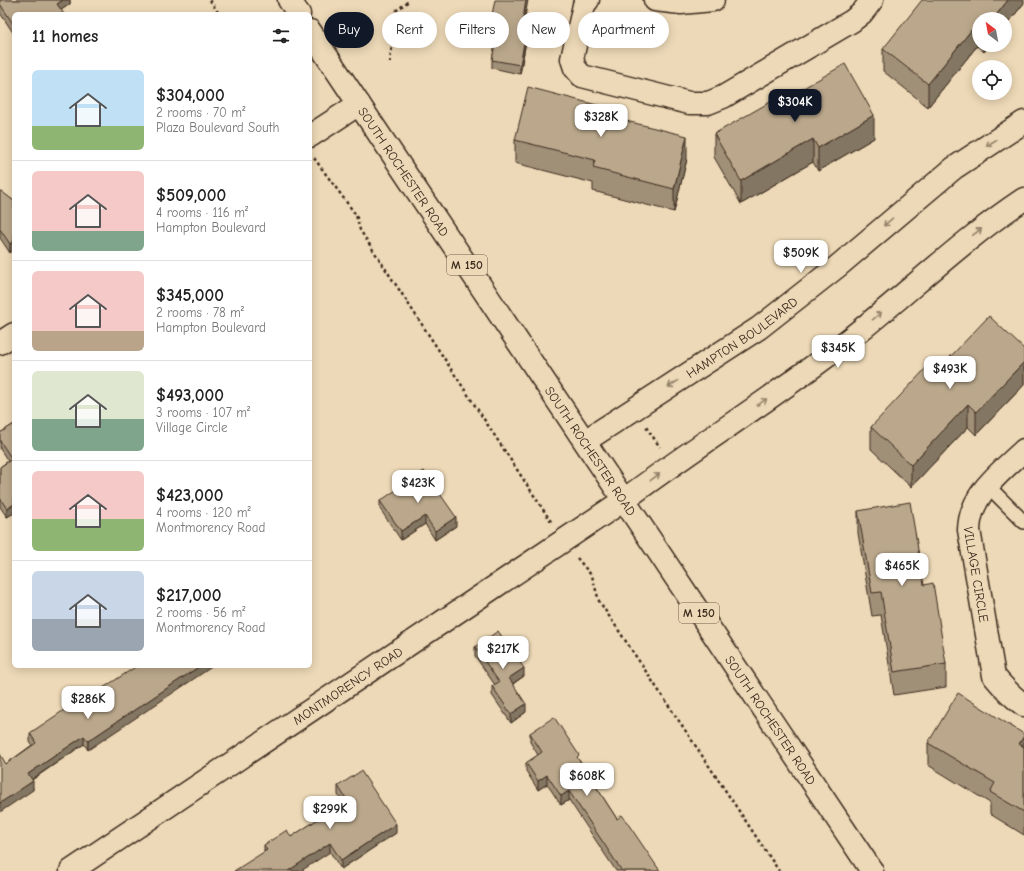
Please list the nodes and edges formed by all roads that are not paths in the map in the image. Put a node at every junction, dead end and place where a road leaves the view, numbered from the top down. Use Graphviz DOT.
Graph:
graph roads {
  1 [pos="289,0"];
  2 [pos="588,0"];
  3 [pos="655,0"];
  4 [pos="714,0"];
  5 [pos="872,0"];
  6 [pos="298,12"];
  7 [pos="312,34"];
  8 [pos="359,104"];
  9 [pos="1024,122"];
  10 [pos="312,135"];
  11 [pos="1024,199"];
  12 [pos="12,335"];
  13 [pos="0,344"];
  14 [pos="585,441"];
  15 [pos="1024,450"];
  16 [pos="988,486"];
  17 [pos="624,500"];
  18 [pos="1024,522"];
  19 [pos="1024,705"];
  20 [pos="71,871"];
  21 [pos="872,871"];
  1 -- 6 [label="street"];
  2 -- 5 [label="street"];
  3 -- 4 [label="street"];
  7 -- 8 [label="street, SOUTH ROCHESTER ROAD / M 150"];
  8 -- 10 [label="street"];
  8 -- 14 [label="street, SOUTH ROCHESTER ROAD / M 150"];
  9 -- 14 [label="street, HAMPTON BOULEVARD, one-way"];
  17 -- 11 [label="street, one-way"];
  12 -- 13 [label="street"];
  14 -- 17 [label="street, SOUTH ROCHESTER ROAD / M 150"];
  15 -- 16 [label="street, VILLAGE CIRCLE"];
  16 -- 18 [label="lane"];
  16 -- 19 [label="street, VILLAGE CIRCLE"];
  17 -- 20 [label="street, MONTMORENCY ROAD"];
  17 -- 21 [label="street, SOUTH ROCHESTER ROAD / M 150"];
}
